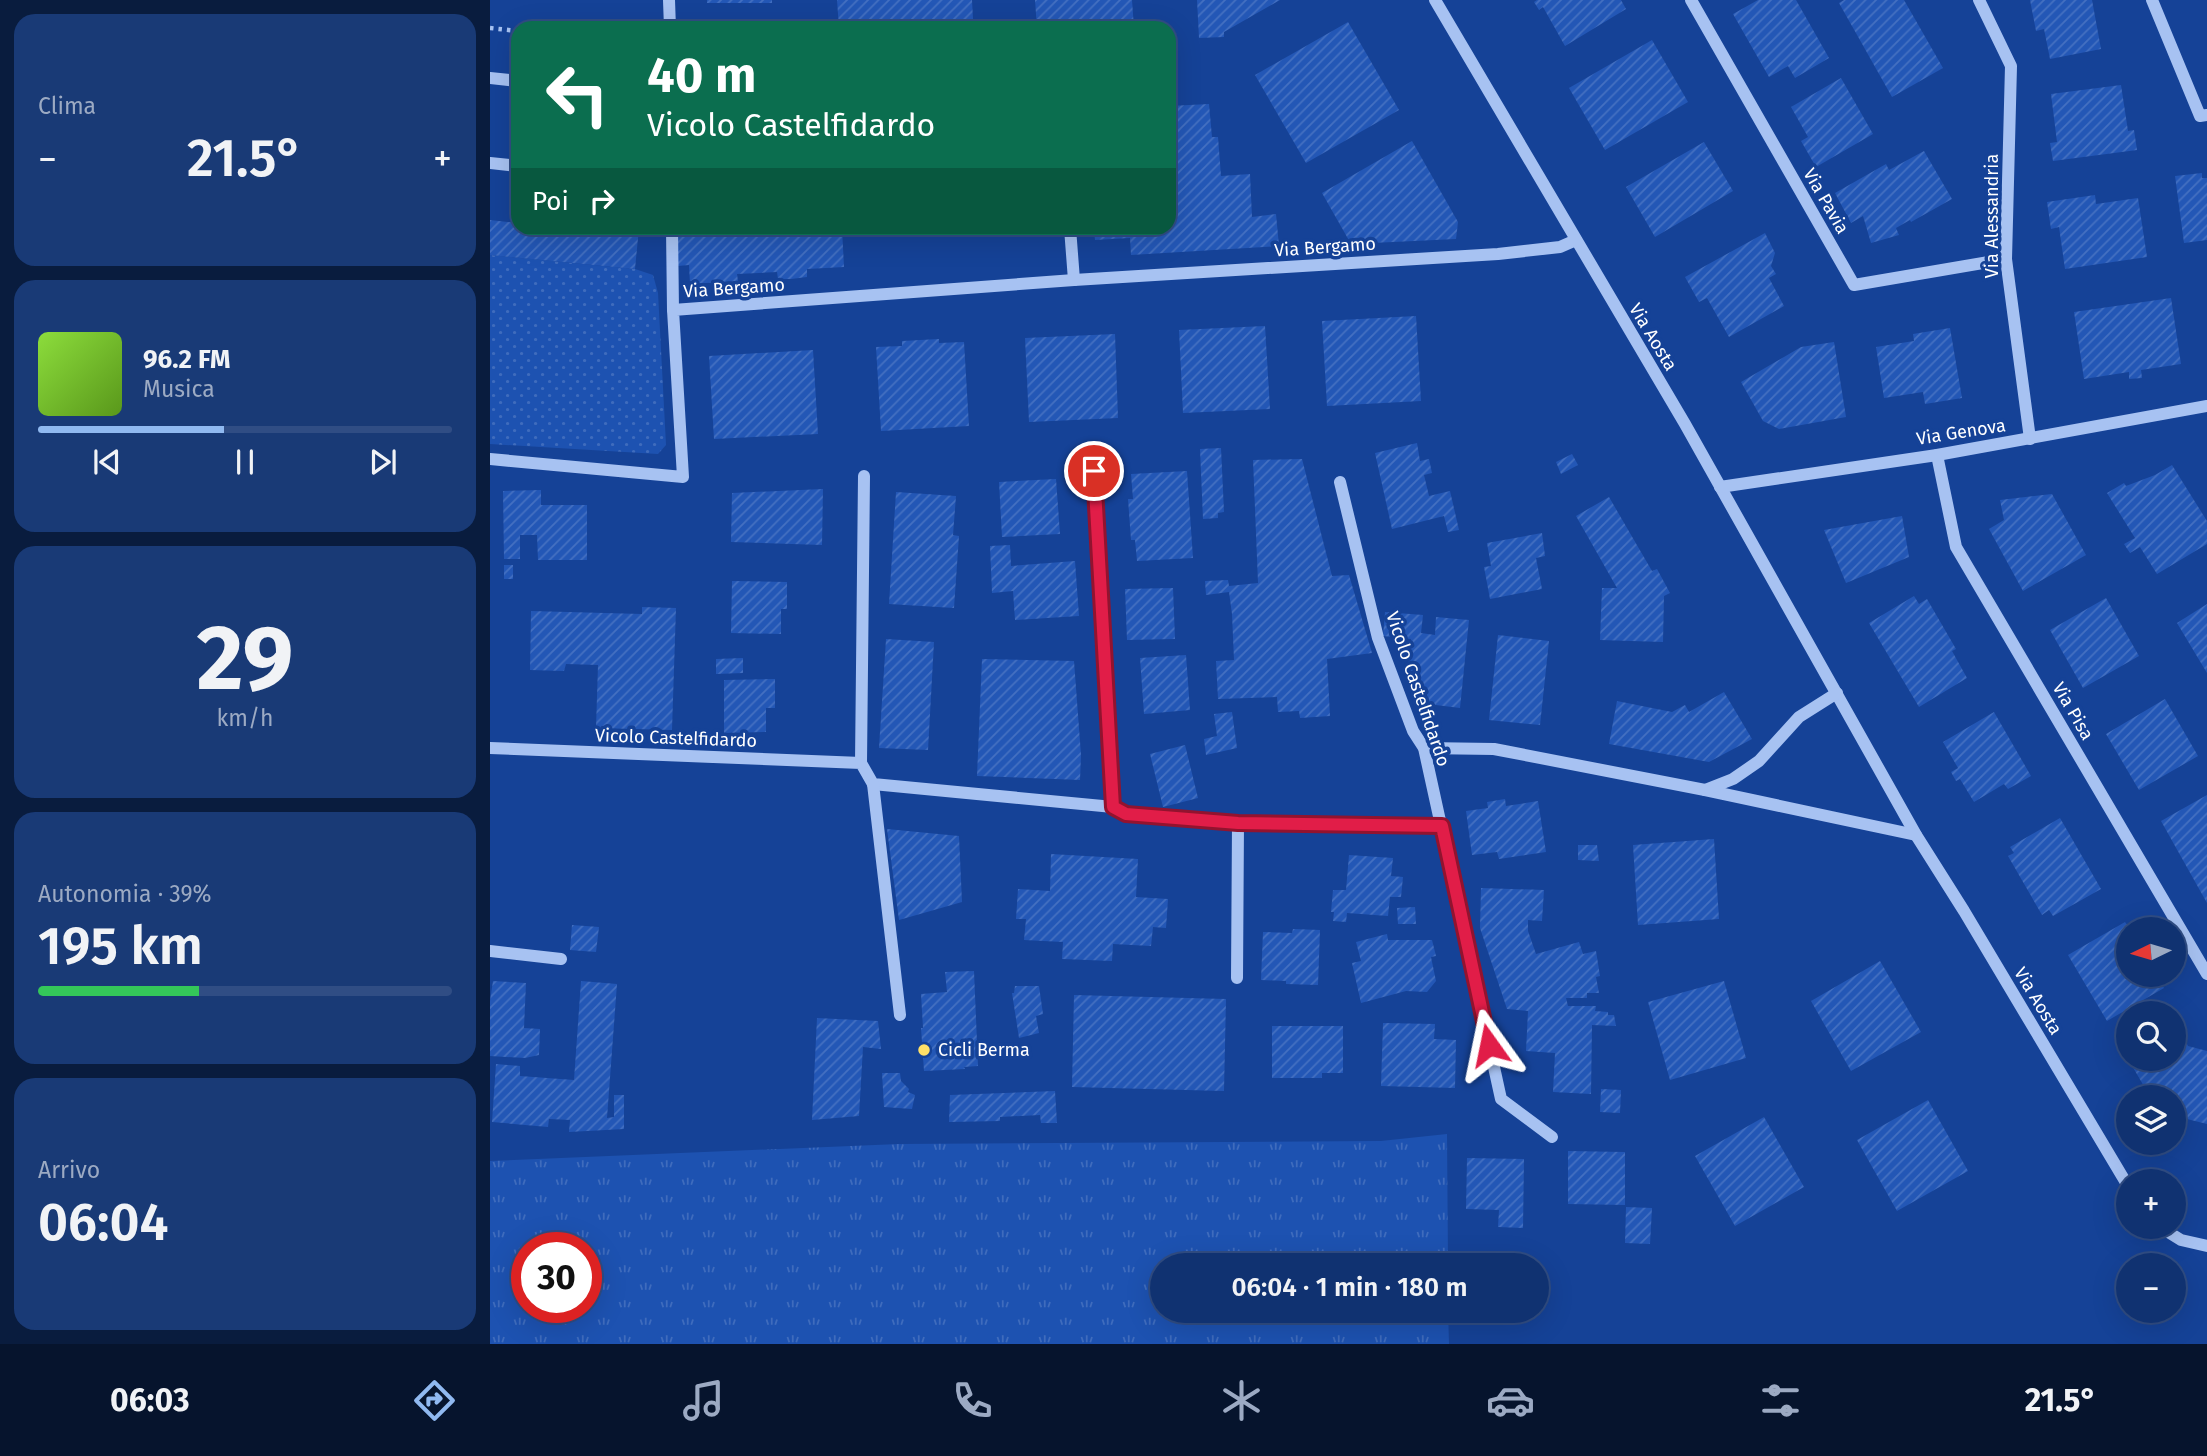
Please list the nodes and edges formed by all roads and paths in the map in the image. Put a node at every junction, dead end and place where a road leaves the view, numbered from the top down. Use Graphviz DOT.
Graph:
graph roads {
  1 [pos="669,0"];
  2 [pos="1435,0"];
  3 [pos="1691,0"];
  4 [pos="1979,0"];
  5 [pos="2152,0"];
  6 [pos="670,21"];
  7 [pos="490,28"];
  8 [pos="511,30"];
  9 [pos="490,78"];
  10 [pos="511,80"];
  11 [pos="2207,115"];
  12 [pos="490,163"];
  13 [pos="511,165"];
  14 [pos="671,235"];
  15 [pos="1071,235"];
  16 [pos="1576,240"];
  17 [pos="2006,259"];
  18 [pos="1074,280"];
  19 [pos="673,310"];
  20 [pos="2207,406"];
  21 [pos="2030,439"];
  22 [pos="1937,455"];
  23 [pos="490,459"];
  24 [pos="1094,471"];
  25 [pos="864,476"];
  26 [pos="1340,482"];
  27 [pos="1720,487"];
  28 [pos="1837,693"];
  29 [pos="490,748"];
  30 [pos="1424,748"];
  31 [pos="861,763"];
  32 [pos="873,783"];
  33 [pos="1705,790"];
  34 [pos="1113,807"];
  35 [pos="1238,823"];
  36 [pos="1442,826"];
  37 [pos="1916,835"];
  38 [pos="490,951"];
  39 [pos="561,959"];
  40 [pos="2207,974"];
  41 [pos="1237,978"];
  42 [pos="900,1015"];
  43 [pos="1552,1137"];
  44 [pos="2118,1169"];
  45 [pos="2179,1239"];
  46 [pos="2207,1246"];
  1 -- 6 [label="street"];
  2 -- 16 [label="street, Via Aosta"];
  3 -- 17 [label="street, Via Pavia"];
  4 -- 17 [label="street, Via Alessandria"];
  5 -- 11 [label="street"];
  7 -- 8 [label="path"];
  9 -- 10 [label="street"];
  12 -- 13 [label="street"];
  14 -- 19 [label="street"];
  15 -- 18 [label="street"];
  16 -- 18 [label="street, Via Bergamo"];
  16 -- 27 [label="street, Via Aosta"];
  17 -- 21 [label="street, Via Alessandria"];
  18 -- 19 [label="street, Via Bergamo"];
  19 -- 23 [label="street, Via Bergamo"];
  20 -- 21 [label="street, Via Genova"];
  21 -- 22 [label="street, Via Genova"];
  22 -- 27 [label="street, Via Genova"];
  22 -- 40 [label="street, Via Pisa"];
  24 -- 34 [label="street"];
  25 -- 31 [label="street"];
  26 -- 30 [label="street, Vicolo Castelfidardo"];
  27 -- 28 [label="street, Via Aosta"];
  28 -- 33 [label="street"];
  28 -- 37 [label="street, Via Aosta"];
  29 -- 31 [label="street, Vicolo Castelfidardo"];
  30 -- 33 [label="street"];
  30 -- 36 [label="street, Vicolo Castelfidardo"];
  31 -- 32 [label="street"];
  32 -- 34 [label="street"];
  32 -- 42 [label="street"];
  33 -- 37 [label="street"];
  34 -- 35 [label="street"];
  35 -- 36 [label="street"];
  35 -- 41 [label="street"];
  36 -- 43 [label="street, Vicolo Castelfidardo"];
  37 -- 44 [label="street, Via Aosta"];
  38 -- 39 [label="street"];
  45 -- 46 [label="street"];
}
